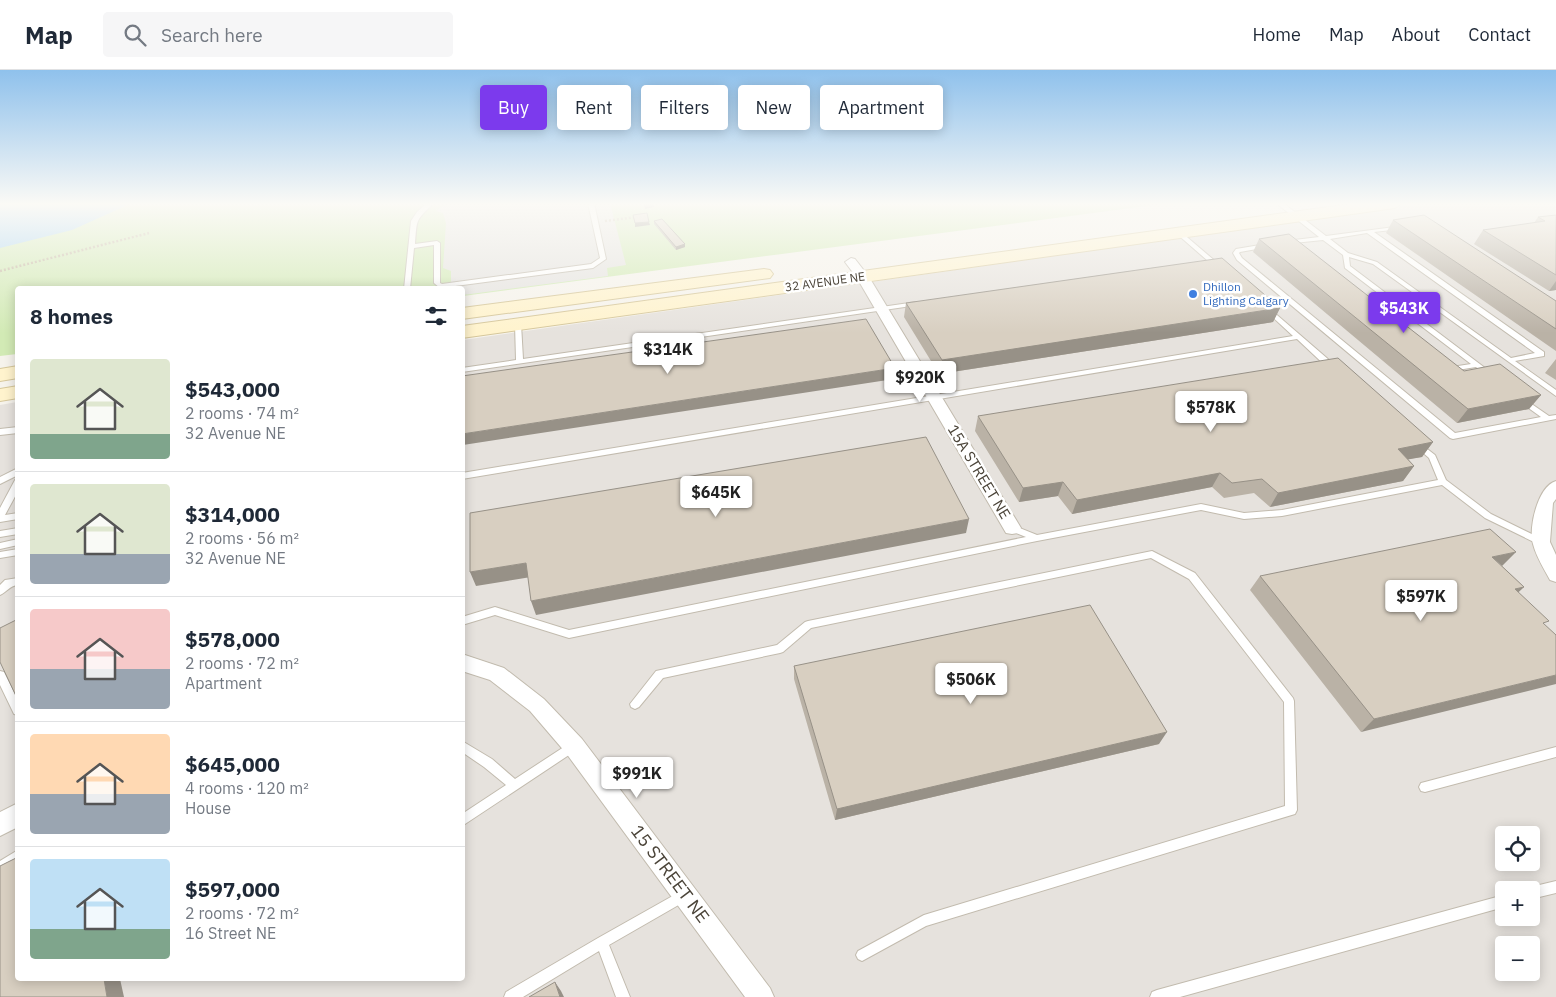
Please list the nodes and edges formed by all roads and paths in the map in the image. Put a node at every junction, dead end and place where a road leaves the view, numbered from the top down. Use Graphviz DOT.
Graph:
graph roads {
  1 [pos="94,246"];
  2 [pos="412,246"];
  3 [pos="438,246"];
  4 [pos="600,246"];
  5 [pos="967,246"];
  6 [pos="1083,246"];
  7 [pos="1194,246"];
  8 [pos="1266,246"];
  9 [pos="1286,246"];
  10 [pos="1336,246"];
  11 [pos="1389,246"];
  12 [pos="1290,250"];
  13 [pos="1346,254"];
  14 [pos="851,262"];
  15 [pos="1213,262"];
  16 [pos="1194,265"];
  17 [pos="1220,268"];
  18 [pos="0,271"];
  19 [pos="863,277"];
  20 [pos="407,286"];
  21 [pos="440,286"];
  22 [pos="440,286"];
  23 [pos="920,304"];
  24 [pos="1263,305"];
  25 [pos="881,309"];
  26 [pos="465,314"];
  27 [pos="518,324"];
  28 [pos="465,332"];
  29 [pos="1299,336"];
  30 [pos="1510,360"];
  31 [pos="520,361"];
  32 [pos="1477,365"];
  33 [pos="465,370"];
  34 [pos="1442,371"];
  35 [pos="15,372"];
  36 [pos="0,374"];
  37 [pos="1343,376"];
  38 [pos="1492,377"];
  39 [pos="15,392"];
  40 [pos="1516,394"];
  41 [pos="1556,394"];
  42 [pos="0,395"];
  43 [pos="934,396"];
  44 [pos="1556,417"];
  45 [pos="1547,418"];
  46 [pos="15,430"];
  47 [pos="0,432"];
  48 [pos="1410,437"];
  49 [pos="15,473"];
  50 [pos="465,475"];
  51 [pos="0,481"];
  52 [pos="1443,482"];
  53 [pos="1556,487"];
  54 [pos="15,488"];
  55 [pos="15,516"];
  56 [pos="0,518"];
  57 [pos="1012,528"];
  58 [pos="15,532"];
  59 [pos="0,534"];
  60 [pos="1037,538"];
  61 [pos="1542,542"];
  62 [pos="15,543"];
  63 [pos="0,546"];
  64 [pos="15,552"];
  65 [pos="0,555"];
  66 [pos="1556,575"];
  67 [pos="15,582"];
  68 [pos="0,591"];
  69 [pos="465,618"];
  70 [pos="465,663"];
  71 [pos="0,675"];
  72 [pos="635,704"];
  73 [pos="15,705"];
  74 [pos="574,746"];
  75 [pos="465,748"];
  76 [pos="1556,752"];
  77 [pos="515,786"];
  78 [pos="1425,787"];
  79 [pos="15,816"];
  80 [pos="465,819"];
  81 [pos="0,824"];
  82 [pos="15,858"];
  83 [pos="0,868"];
  84 [pos="1556,887"];
  85 [pos="1540,891"];
  86 [pos="686,895"];
  87 [pos="1495,903"];
  88 [pos="602,942"];
  89 [pos="862,955"];
  90 [pos="511,997"];
  91 [pos="623,997"];
  92 [pos="761,997"];
  93 [pos="1157,997"];
  1 -- 18 [label="path"];
  2 -- 20 [label="lane"];
  3 -- 22 [label="lane"];
  4 -- 21 [label="lane"];
  5 -- 14 [label="main road, 32 AVENUE NE"];
  6 -- 19 [label="main road, 32 AVENUE NE"];
  7 -- 15 [label="lane"];
  8 -- 45 [label="lane"];
  9 -- 12 [label="lane"];
  10 -- 13 [label="lane"];
  11 -- 30 [label="lane"];
  13 -- 30 [label="lane"];
  13 -- 32 [label="lane"];
  14 -- 19 [label="street, 15A STREET NE"];
  14 -- 26 [label="main road, 32 AVENUE NE"];
  15 -- 16 [label="lane"];
  15 -- 17 [label="lane"];
  19 -- 25 [label="street, 15A STREET NE"];
  19 -- 27 [label="main road, 32 AVENUE NE"];
  23 -- 25 [label="lane"];
  24 -- 29 [label="lane"];
  25 -- 31 [label="lane"];
  25 -- 43 [label="street, 15A STREET NE"];
  27 -- 28 [label="main road, 32 AVENUE NE"];
  27 -- 31 [label="lane"];
  29 -- 37 [label="lane"];
  29 -- 43 [label="lane"];
  30 -- 41 [label="lane"];
  31 -- 33 [label="lane"];
  32 -- 34 [label="lane"];
  32 -- 38 [label="lane"];
  35 -- 36 [label="main road"];
  39 -- 42 [label="main road"];
  40 -- 45 [label="lane"];
  43 -- 50 [label="lane"];
  43 -- 57 [label="street, 15A STREET NE"];
  44 -- 45 [label="lane"];
  46 -- 47 [label="lane"];
  48 -- 52 [label="lane"];
  49 -- 51 [label="lane"];
  52 -- 60 [label="lane"];
  52 -- 61 [label="lane"];
  53 -- 61 [label="street"];
  54 -- 56 [label="lane"];
  55 -- 56 [label="lane"];
  57 -- 60 [label="lane"];
  58 -- 59 [label="lane"];
  60 -- 69 [label="lane"];
  61 -- 66 [label="street"];
  62 -- 63 [label="lane"];
  64 -- 65 [label="lane"];
  67 -- 68 [label="lane"];
  70 -- 74 [label="street, 15 STREET NE"];
  71 -- 73 [label="lane"];
  72 -- 89 [label="lane"];
  74 -- 77 [label="lane"];
  74 -- 86 [label="street, 15 STREET NE"];
  75 -- 77 [label="lane"];
  76 -- 78 [label="lane"];
  77 -- 80 [label="lane"];
  79 -- 81 [label="street"];
  82 -- 83 [label="lane"];
  84 -- 85 [label="lane"];
  86 -- 88 [label="lane"];
  86 -- 92 [label="street, 15 STREET NE"];
  87 -- 93 [label="lane"];
  88 -- 90 [label="lane"];
  88 -- 91 [label="lane"];
}
